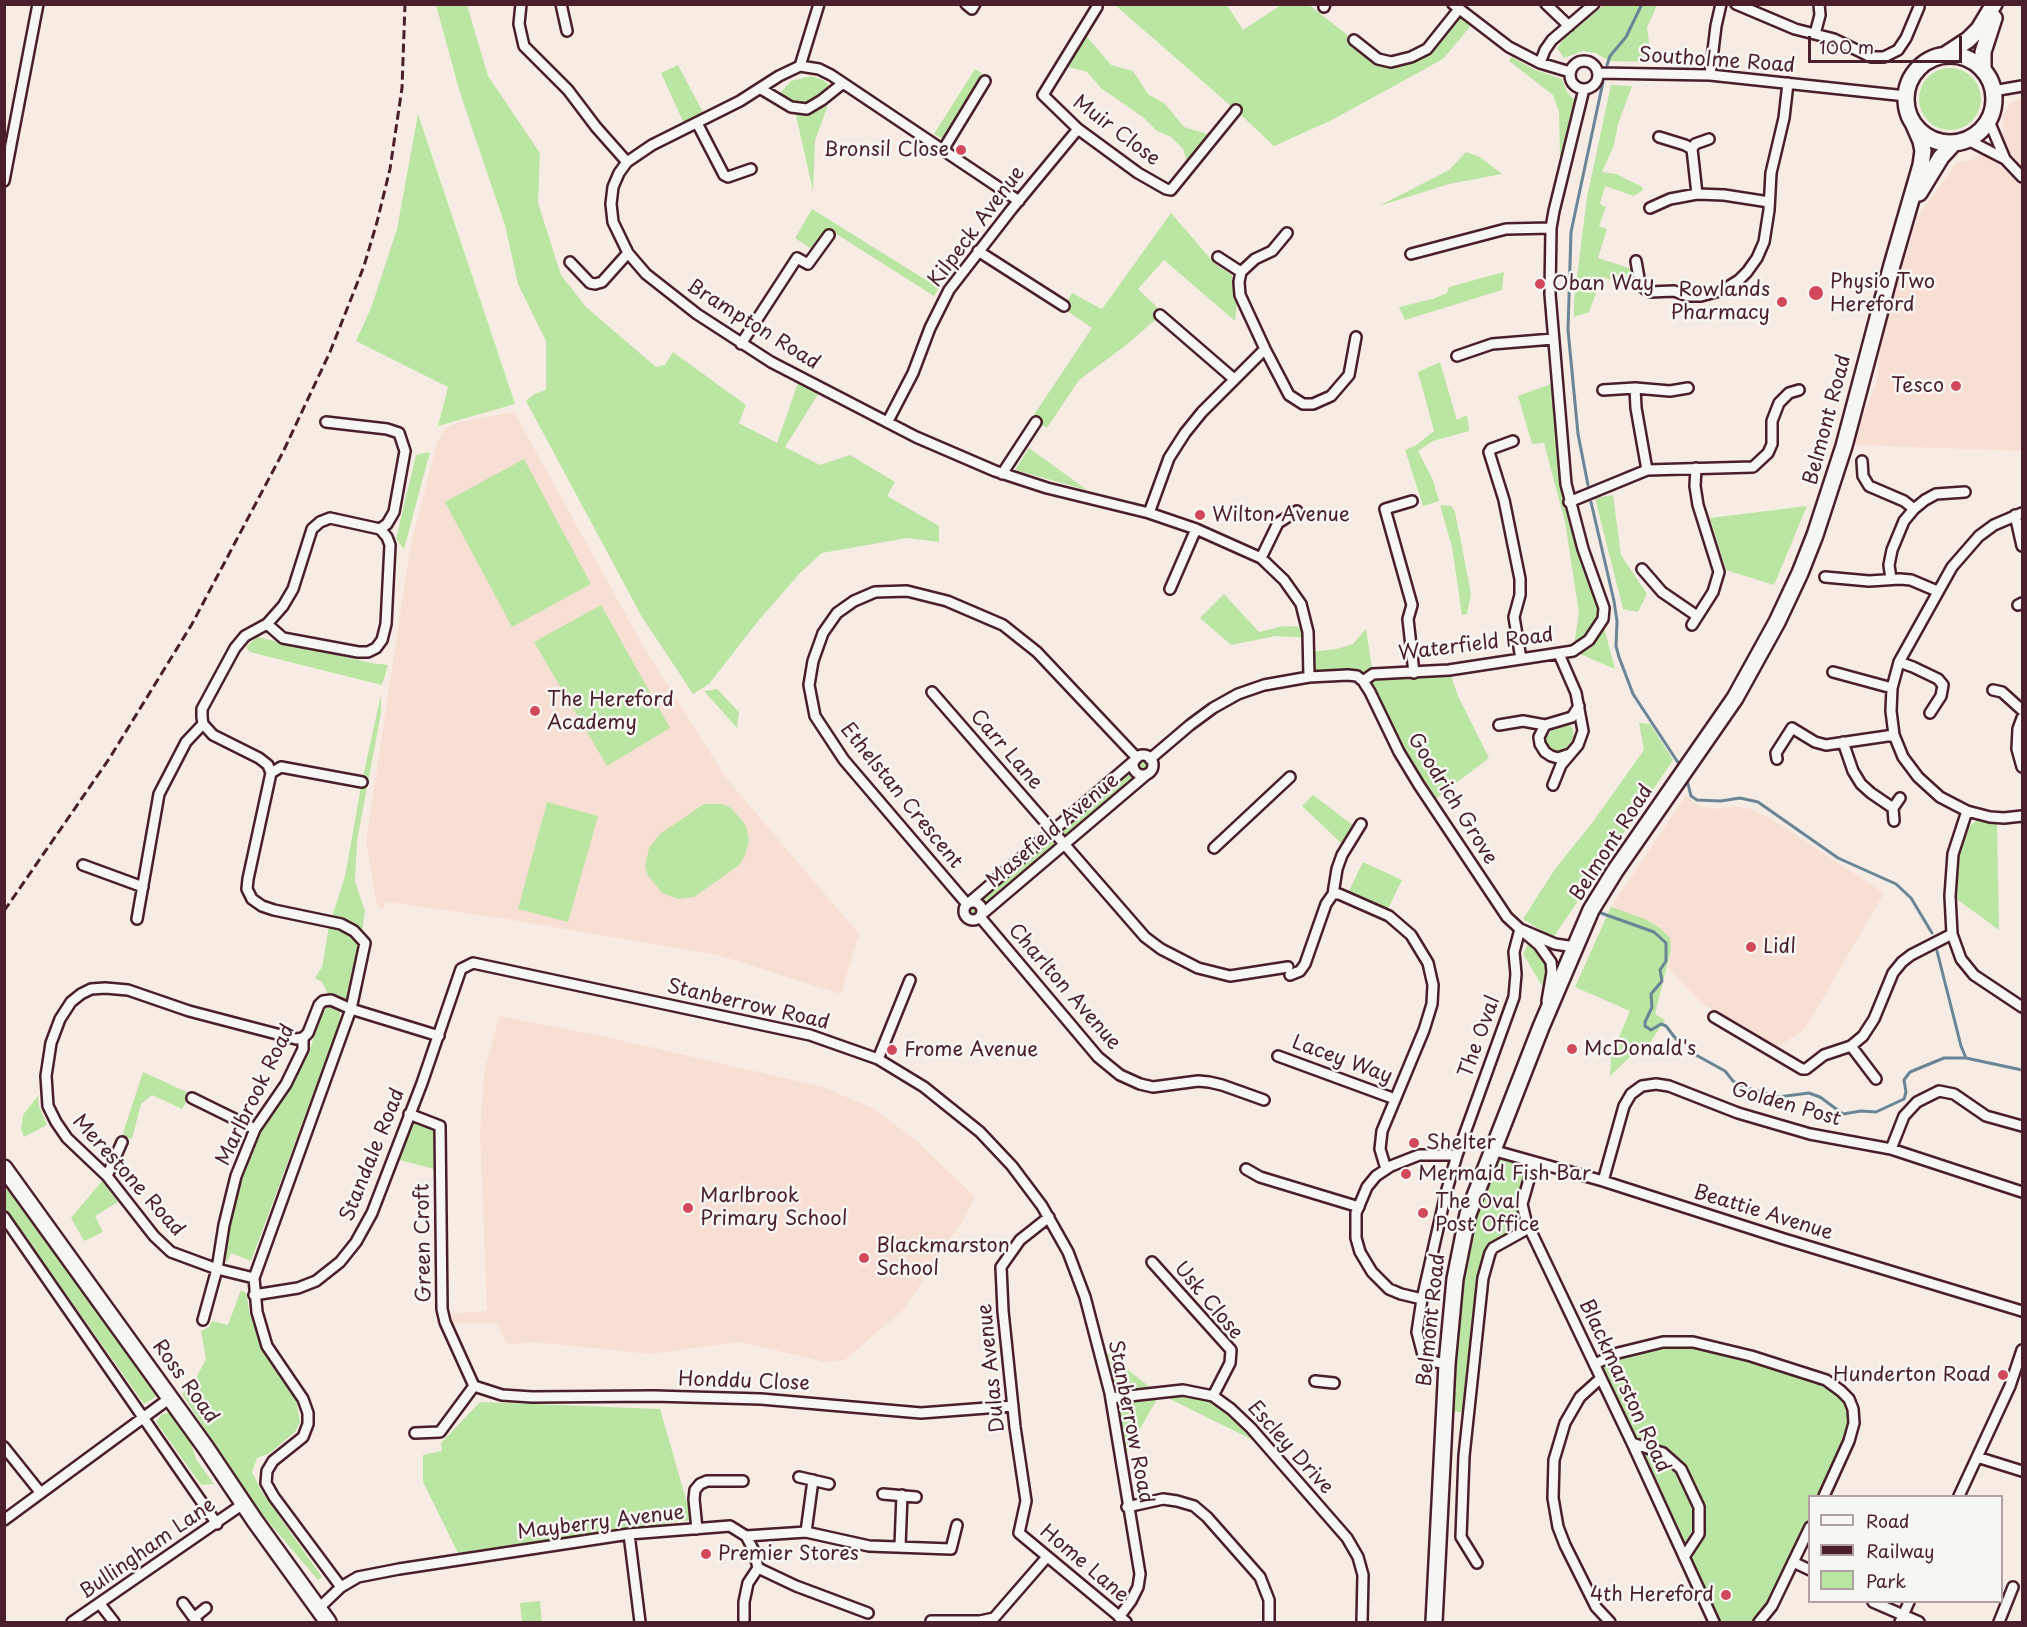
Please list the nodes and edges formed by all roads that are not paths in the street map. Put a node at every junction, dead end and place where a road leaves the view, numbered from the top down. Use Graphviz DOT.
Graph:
graph roads {
  1 [pos="38,4"];
  2 [pos="521,4"];
  3 [pos="561,4"];
  4 [pos="819,4"];
  5 [pos="966,4"];
  6 [pos="975,4"];
  7 [pos="1546,4"];
  8 [pos="1594,4"];
  9 [pos="1722,4"];
  10 [pos="1736,4"];
  11 [pos="1819,4"];
  12 [pos="1997,4"];
  13 [pos="1097,7"];
  14 [pos="1456,7"];
  15 [pos="1919,7"];
  16 [pos="1569,26"];
  17 [pos="567,31"];
  18 [pos="1815,34"];
  19 [pos="1354,40"];
  20 [pos="1945,55"];
  21 [pos="1540,63"];
  22 [pos="800,66"];
  23 [pos="1983,70"];
  24 [pos="1570,72"];
  25 [pos="1598,73"];
  26 [pos="1710,75"];
  27 [pos="985,81"];
  28 [pos="1788,83"];
  29 [pos="842,84"];
  30 [pos="2022,86"];
  31 [pos="760,89"];
  32 [pos="1584,89"];
  33 [pos="1994,91"];
  34 [pos="1906,96"];
  35 [pos="1236,110"];
  36 [pos="1989,121"];
  37 [pos="697,123"];
  38 [pos="1914,125"];
  39 [pos="1078,129"];
  40 [pos="1659,137"];
  41 [pos="1709,139"];
  42 [pos="1961,142"];
  43 [pos="1692,149"];
  44 [pos="943,150"];
  45 [pos="2005,159"];
  46 [pos="627,162"];
  47 [pos="751,169"];
  48 [pos="2022,177"];
  49 [pos="4,181"];
  50 [pos="1696,194"];
  51 [pos="1018,201"];
  52 [pos="1769,202"];
  53 [pos="1650,208"];
  54 [pos="1905,222"];
  55 [pos="1551,228"];
  56 [pos="1287,233"];
  57 [pos="829,235"];
  58 [pos="978,251"];
  59 [pos="628,254"];
  60 [pos="1412,254"];
  61 [pos="1218,257"];
  62 [pos="1636,261"];
  63 [pos="570,262"];
  64 [pos="1241,272"];
  65 [pos="1064,306"];
  66 [pos="1160,315"];
  67 [pos="1356,337"];
  68 [pos="1553,339"];
  69 [pos="741,344"];
  70 [pos="1265,349"];
  71 [pos="1457,356"];
  72 [pos="1234,380"];
  73 [pos="1635,388"];
  74 [pos="1688,388"];
  75 [pos="1604,390"];
  76 [pos="1799,390"];
  77 [pos="888,421"];
  78 [pos="327,422"];
  79 [pos="1036,422"];
  80 [pos="1513,441"];
  81 [pos="1862,461"];
  82 [pos="1696,468"];
  83 [pos="1647,470"];
  84 [pos="1002,474"];
  85 [pos="1965,492"];
  86 [pos="1412,501"];
  87 [pos="1569,502"];
  88 [pos="1914,509"];
  89 [pos="1298,511"];
  90 [pos="1149,513"];
  91 [pos="2019,514"];
  92 [pos="1196,529"];
  93 [pos="380,530"];
  94 [pos="2022,546"];
  95 [pos="1261,558"];
  96 [pos="1642,569"];
  97 [pos="1825,577"];
  98 [pos="1891,579"];
  99 [pos="1170,589"];
  100 [pos="1937,591"];
  101 [pos="267,624"];
  102 [pos="1559,654"];
  103 [pos="1521,659"];
  104 [pos="1899,662"];
  105 [pos="1833,672"];
  106 [pos="1414,673"];
  107 [pos="1310,677"];
  108 [pos="1363,681"];
  109 [pos="1892,688"];
  110 [pos="1993,690"];
  111 [pos="932,692"];
  112 [pos="1579,706"];
  113 [pos="2022,710"];
  114 [pos="1930,713"];
  115 [pos="2022,718"];
  116 [pos="203,724"];
  117 [pos="1499,725"];
  118 [pos="1545,725"];
  119 [pos="1893,735"];
  120 [pos="1843,742"];
  121 [pos="1569,754"];
  122 [pos="1136,759"];
  123 [pos="1150,759"];
  124 [pos="1777,759"];
  125 [pos="2022,766"];
  126 [pos="271,773"];
  127 [pos="1147,774"];
  128 [pos="1290,777"];
  129 [pos="362,782"];
  130 [pos="1553,785"];
  131 [pos="1900,798"];
  132 [pos="1893,808"];
  133 [pos="1967,811"];
  134 [pos="2022,816"];
  135 [pos="1894,821"];
  136 [pos="1361,824"];
  137 [pos="1052,832"];
  138 [pos="1064,845"];
  139 [pos="1214,848"];
  140 [pos="82,865"];
  141 [pos="143,886"];
  142 [pos="1333,894"];
  143 [pos="968,903"];
  144 [pos="981,916"];
  145 [pos="137,919"];
  146 [pos="1520,929"];
  147 [pos="1952,934"];
  148 [pos="1575,947"];
  149 [pos="910,980"];
  150 [pos="2022,1007"];
  151 [pos="351,1009"];
  152 [pos="1714,1017"];
  153 [pos="1541,1027"];
  154 [pos="439,1036"];
  155 [pos="303,1038"];
  156 [pos="1851,1046"];
  157 [pos="1278,1056"];
  158 [pos="878,1059"];
  159 [pos="1876,1078"];
  160 [pos="192,1098"];
  161 [pos="1395,1099"];
  162 [pos="1264,1100"];
  163 [pos="409,1114"];
  164 [pos="2022,1126"];
  165 [pos="255,1129"];
  166 [pos="122,1142"];
  167 [pos="1891,1149"];
  168 [pos="1492,1150"];
  169 [pos="1457,1155"];
  170 [pos="1534,1162"];
  171 [pos="4,1168"];
  172 [pos="1246,1169"];
  173 [pos="1386,1169"];
  174 [pos="107,1176"];
  175 [pos="1604,1181"];
  176 [pos="2022,1191"];
  177 [pos="1359,1207"];
  178 [pos="4,1217"];
  179 [pos="1049,1217"];
  180 [pos="1529,1228"];
  181 [pos="1152,1262"];
  182 [pos="217,1269"];
  183 [pos="254,1278"];
  184 [pos="254,1295"];
  185 [pos="1422,1299"];
  186 [pos="2022,1311"];
  187 [pos="203,1320"];
  188 [pos="2022,1350"];
  189 [pos="1447,1364"];
  190 [pos="1595,1364"];
  191 [pos="1601,1378"];
  192 [pos="1315,1381"];
  193 [pos="1334,1383"];
  194 [pos="474,1386"];
  195 [pos="1213,1396"];
  196 [pos="170,1398"];
  197 [pos="1111,1398"];
  198 [pos="1013,1406"];
  199 [pos="144,1417"];
  200 [pos="415,1433"];
  201 [pos="1632,1443"];
  202 [pos="4,1448"];
  203 [pos="1977,1457"];
  204 [pos="2022,1471"];
  205 [pos="799,1477"];
  206 [pos="813,1480"];
  207 [pos="743,1481"];
  208 [pos="830,1484"];
  209 [pos="40,1492"];
  210 [pos="883,1494"];
  211 [pos="902,1495"];
  212 [pos="1825,1495"];
  213 [pos="1960,1495"];
  214 [pos="916,1497"];
  215 [pos="243,1504"];
  216 [pos="1128,1507"];
  217 [pos="4,1520"];
  218 [pos="217,1524"];
  219 [pos="957,1525"];
  220 [pos="697,1529"];
  221 [pos="1808,1529"];
  222 [pos="806,1532"];
  223 [pos="1019,1533"];
  224 [pos="630,1534"];
  225 [pos="746,1536"];
  226 [pos="900,1546"];
  227 [pos="1047,1557"];
  228 [pos="1684,1557"];
  229 [pos="1793,1562"];
  230 [pos="1478,1563"];
  231 [pos="759,1568"];
  232 [pos="1808,1570"];
  233 [pos="341,1587"];
  234 [pos="2013,1587"];
  235 [pos="183,1603"];
  236 [pos="1875,1603"];
  237 [pos="1909,1603"];
  238 [pos="100,1604"];
  239 [pos="206,1608"];
  240 [pos="318,1609"];
  241 [pos="868,1612"];
  242 [pos="1901,1619"];
  243 [pos="196,1620"];
  244 [pos="995,1620"];
  245 [pos="1123,1620"];
  246 [pos="931,1621"];
  247 [pos="72,1623"];
  248 [pos="114,1623"];
  249 [pos="328,1623"];
  250 [pos="640,1623"];
  251 [pos="744,1623"];
  252 [pos="1269,1623"];
  253 [pos="1362,1623"];
  254 [pos="1434,1623"];
  255 [pos="1610,1623"];
  256 [pos="1714,1623"];
  257 [pos="1760,1623"];
  258 [pos="1919,1623"];
  259 [pos="1999,1623"];
  1 -- 49 [label="street"];
  2 -- 46 [label="street"];
  3 -- 17 [label="street"];
  4 -- 22 [label="street"];
  5 -- 6 [label="street"];
  7 -- 16 [label="street"];
  8 -- 16 [label="street"];
  9 -- 26 [label="street"];
  10 -- 18 [label="street"];
  11 -- 18 [label="street"];
  12 -- 20 [label="highway"];
  12 -- 23 [label="highway"];
  13 -- 39 [label="street, Muir Close"];
  14 -- 19 [label="street"];
  14 -- 21 [label="street"];
  15 -- 18 [label="street"];
  16 -- 21 [label="street"];
  20 -- 23 [label="highway"];
  20 -- 34 [label="highway"];
  21 -- 24 [label="street"];
  22 -- 29 [label="street"];
  22 -- 31 [label="street, Brampton Road"];
  23 -- 33 [label="highway"];
  24 -- 25 [label="street"];
  24 -- 32 [label="street"];
  25 -- 26 [label="street, Southolme Road"];
  25 -- 32 [label="street"];
  26 -- 28 [label="street, Southolme Road"];
  27 -- 44 [label="street"];
  28 -- 34 [label="street, Southolme Road"];
  28 -- 52 [label="street"];
  29 -- 31 [label="street"];
  29 -- 44 [label="street"];
  30 -- 33 [label="street"];
  31 -- 37 [label="street, Brampton Road"];
  32 -- 55 [label="street, Waterfield Road"];
  33 -- 36 [label="highway"];
  34 -- 38 [label="highway"];
  35 -- 39 [label="street, Muir Close"];
  36 -- 42 [label="highway"];
  36 -- 45 [label="street"];
  37 -- 46 [label="street, Brampton Road"];
  37 -- 47 [label="street"];
  38 -- 42 [label="highway"];
  38 -- 54 [label="highway, Belmont Road"];
  39 -- 51 [label="street, Kilpeck Avenue"];
  40 -- 43 [label="street"];
  41 -- 43 [label="street"];
  42 -- 45 [label="street"];
  42 -- 54 [label="highway, Belmont Road"];
  43 -- 50 [label="street"];
  44 -- 51 [label="street"];
  45 -- 48 [label="street"];
  46 -- 59 [label="street, Brampton Road"];
  50 -- 52 [label="street"];
  50 -- 53 [label="street"];
  51 -- 58 [label="street, Kilpeck Avenue"];
  52 -- 62 [label="street"];
  54 -- 148 [label="highway, Belmont Road"];
  55 -- 60 [label="street"];
  55 -- 68 [label="street, Waterfield Road"];
  56 -- 64 [label="street"];
  57 -- 69 [label="street"];
  58 -- 65 [label="street"];
  58 -- 77 [label="street, Kilpeck Avenue"];
  59 -- 63 [label="street"];
  59 -- 69 [label="street, Brampton Road"];
  61 -- 64 [label="street"];
  64 -- 70 [label="street"];
  66 -- 72 [label="street"];
  67 -- 70 [label="street"];
  68 -- 71 [label="street"];
  68 -- 87 [label="street, Waterfield Road"];
  69 -- 77 [label="street, Brampton Road"];
  70 -- 72 [label="street"];
  72 -- 90 [label="street"];
  73 -- 74 [label="street"];
  73 -- 75 [label="street"];
  73 -- 83 [label="street"];
  76 -- 82 [label="street"];
  77 -- 84 [label="street, Brampton Road"];
  78 -- 93 [label="street"];
  79 -- 84 [label="street"];
  80 -- 103 [label="street"];
  81 -- 88 [label="street"];
  82 -- 83 [label="street"];
  82 -- 96 [label="street"];
  83 -- 87 [label="street"];
  84 -- 90 [label="street, Brampton Road"];
  85 -- 88 [label="street"];
  86 -- 106 [label="street"];
  87 -- 102 [label="street, Waterfield Road"];
  88 -- 98 [label="street"];
  89 -- 95 [label="street"];
  90 -- 92 [label="street, Brampton Road"];
  91 -- 94 [label="street"];
  91 -- 100 [label="street"];
  92 -- 95 [label="street, Brampton Road"];
  92 -- 99 [label="street"];
  93 -- 101 [label="street"];
  93 -- 101 [label="street"];
  95 -- 107 [label="street, Brampton Road"];
  97 -- 98 [label="street"];
  98 -- 100 [label="street"];
  100 -- 104 [label="street"];
  101 -- 116 [label="street"];
  102 -- 103 [label="street, Waterfield Road"];
  102 -- 112 [label="street"];
  103 -- 106 [label="street, Waterfield Road"];
  104 -- 109 [label="street"];
  104 -- 114 [label="street"];
  105 -- 109 [label="street"];
  106 -- 108 [label="street, Waterfield Road"];
  107 -- 108 [label="street, Waterfield Road"];
  107 -- 123 [label="street, Waterfield Road"];
  108 -- 146 [label="street, Goodrich Grove"];
  109 -- 119 [label="street"];
  110 -- 113 [label="street"];
  111 -- 137 [label="street, Carr Lane"];
  112 -- 118 [label="street"];
  112 -- 121 [label="street"];
  115 -- 125 [label="street"];
  116 -- 126 [label="street"];
  116 -- 141 [label="street"];
  117 -- 118 [label="street"];
  118 -- 121 [label="street"];
  119 -- 120 [label="street"];
  119 -- 133 [label="street"];
  120 -- 124 [label="street"];
  120 -- 132 [label="street"];
  121 -- 130 [label="street"];
  122 -- 123 [label="street"];
  122 -- 127 [label="street"];
  122 -- 137 [label="street, Masefield Avenue"];
  122 -- 143 [label="street, Ethelstan Crescent"];
  123 -- 127 [label="street"];
  126 -- 129 [label="street"];
  126 -- 151 [label="street"];
  127 -- 138 [label="street, Masefield Avenue"];
  128 -- 139 [label="street"];
  131 -- 132 [label="street"];
  132 -- 135 [label="street"];
  133 -- 134 [label="street"];
  133 -- 147 [label="street"];
  136 -- 142 [label="street"];
  137 -- 138 [label="street, Carr Lane"];
  137 -- 143 [label="street, Masefield Avenue"];
  138 -- 142 [label="street, Carr Lane"];
  138 -- 144 [label="street, Masefield Avenue"];
  140 -- 141 [label="street"];
  141 -- 145 [label="street"];
  142 -- 161 [label="street"];
  143 -- 144 [label="street"];
  143 -- 144 [label="street"];
  144 -- 162 [label="street, Charlton Avenue"];
  146 -- 148 [label="street, Goodrich Grove"];
  146 -- 153 [label="street, Goodrich Grove"];
  146 -- 169 [label="street, The Oval"];
  147 -- 150 [label="street"];
  147 -- 156 [label="street"];
  148 -- 153 [label="highway, Belmont Road"];
  149 -- 158 [label="street"];
  151 -- 154 [label="street"];
  151 -- 155 [label="street, Marlbrook Road"];
  151 -- 183 [label="street"];
  152 -- 156 [label="street"];
  153 -- 168 [label="highway, Belmont Road"];
  154 -- 158 [label="street, Stanberrow Road"];
  154 -- 163 [label="street, Standale Road"];
  155 -- 165 [label="street, Marlbrook Road"];
  155 -- 174 [label="street, Merestone Road"];
  156 -- 159 [label="street"];
  157 -- 161 [label="street, Lacey Way"];
  158 -- 179 [label="street, Stanberrow Road"];
  160 -- 165 [label="street"];
  161 -- 173 [label="street"];
  163 -- 184 [label="street, Standale Road"];
  163 -- 194 [label="street, Green Croft"];
  164 -- 167 [label="street"];
  165 -- 182 [label="street, Marlbrook Road"];
  166 -- 174 [label="street"];
  167 -- 175 [label="street, Golden Post"];
  167 -- 176 [label="street, Golden Post"];
  168 -- 170 [label="street, Beattie Avenue"];
  168 -- 189 [label="highway, Belmont Road"];
  169 -- 173 [label="street"];
  169 -- 185 [label="street, The Oval"];
  170 -- 175 [label="street, Beattie Avenue"];
  170 -- 180 [label="street, Blackmarston Road"];
  171 -- 196 [label="highway, Ross Road"];
  172 -- 177 [label="street"];
  173 -- 177 [label="street"];
  174 -- 182 [label="street, Merestone Road"];
  175 -- 186 [label="street, Beattie Avenue"];
  177 -- 185 [label="street"];
  178 -- 199 [label="street"];
  179 -- 197 [label="street, Stanberrow Road"];
  179 -- 198 [label="street, Dulas Avenue"];
  180 -- 190 [label="street, Blackmarston Road"];
  180 -- 230 [label="street"];
  181 -- 195 [label="street, Usk Close"];
  182 -- 183 [label="street"];
  182 -- 187 [label="street, Marlbrook Road"];
  183 -- 184 [label="street"];
  184 -- 233 [label="street"];
  185 -- 189 [label="street, The Oval"];
  188 -- 203 [label="street"];
  189 -- 254 [label="highway, Belmont Road"];
  190 -- 191 [label="street, Blackmarston Road"];
  190 -- 212 [label="street"];
  191 -- 201 [label="street, Blackmarston Road"];
  191 -- 255 [label="street"];
  192 -- 193 [label="street"];
  194 -- 198 [label="street, Honddu Close"];
  194 -- 200 [label="street"];
  195 -- 197 [label="street, Escley Drive"];
  195 -- 253 [label="street, Escley Drive"];
  196 -- 199 [label="street"];
  196 -- 215 [label="highway, Ross Road"];
  197 -- 216 [label="street, Stanberrow Road"];
  198 -- 223 [label="street, Dulas Avenue"];
  199 -- 209 [label="street"];
  199 -- 218 [label="street"];
  201 -- 228 [label="street, Blackmarston Road"];
  201 -- 228 [label="street"];
  202 -- 209 [label="street"];
  203 -- 204 [label="street"];
  203 -- 213 [label="street"];
  205 -- 206 [label="street"];
  206 -- 208 [label="street"];
  206 -- 222 [label="street"];
  207 -- 220 [label="street"];
  209 -- 217 [label="street"];
  210 -- 211 [label="street"];
  211 -- 214 [label="street"];
  211 -- 226 [label="street"];
  215 -- 218 [label="street, Bullingham Lane"];
  215 -- 240 [label="highway, Ross Road"];
  216 -- 245 [label="street, Stanberrow Road"];
  216 -- 252 [label="street"];
  218 -- 238 [label="street, Bullingham Lane"];
  219 -- 226 [label="street"];
  220 -- 224 [label="street, Mayberry Avenue"];
  220 -- 225 [label="street, Mayberry Avenue"];
  221 -- 229 [label="street"];
  222 -- 225 [label="street"];
  222 -- 226 [label="street"];
  223 -- 227 [label="street, Home Lane"];
  224 -- 233 [label="street, Mayberry Avenue"];
  224 -- 250 [label="street"];
  225 -- 231 [label="street"];
  227 -- 244 [label="street"];
  227 -- 245 [label="street, Home Lane"];
  228 -- 256 [label="street, Blackmarston Road"];
  229 -- 232 [label="street"];
  229 -- 257 [label="street"];
  231 -- 241 [label="street"];
  231 -- 251 [label="street"];
  233 -- 240 [label="street, Mayberry Avenue"];
  234 -- 259 [label="street"];
  235 -- 243 [label="street"];
  236 -- 242 [label="street"];
  237 -- 242 [label="street"];
  238 -- 247 [label="street, Bullingham Lane"];
  238 -- 248 [label="street"];
  239 -- 243 [label="street"];
  240 -- 249 [label="highway, Ross Road"];
  242 -- 258 [label="street"];
  244 -- 246 [label="street"];
}
